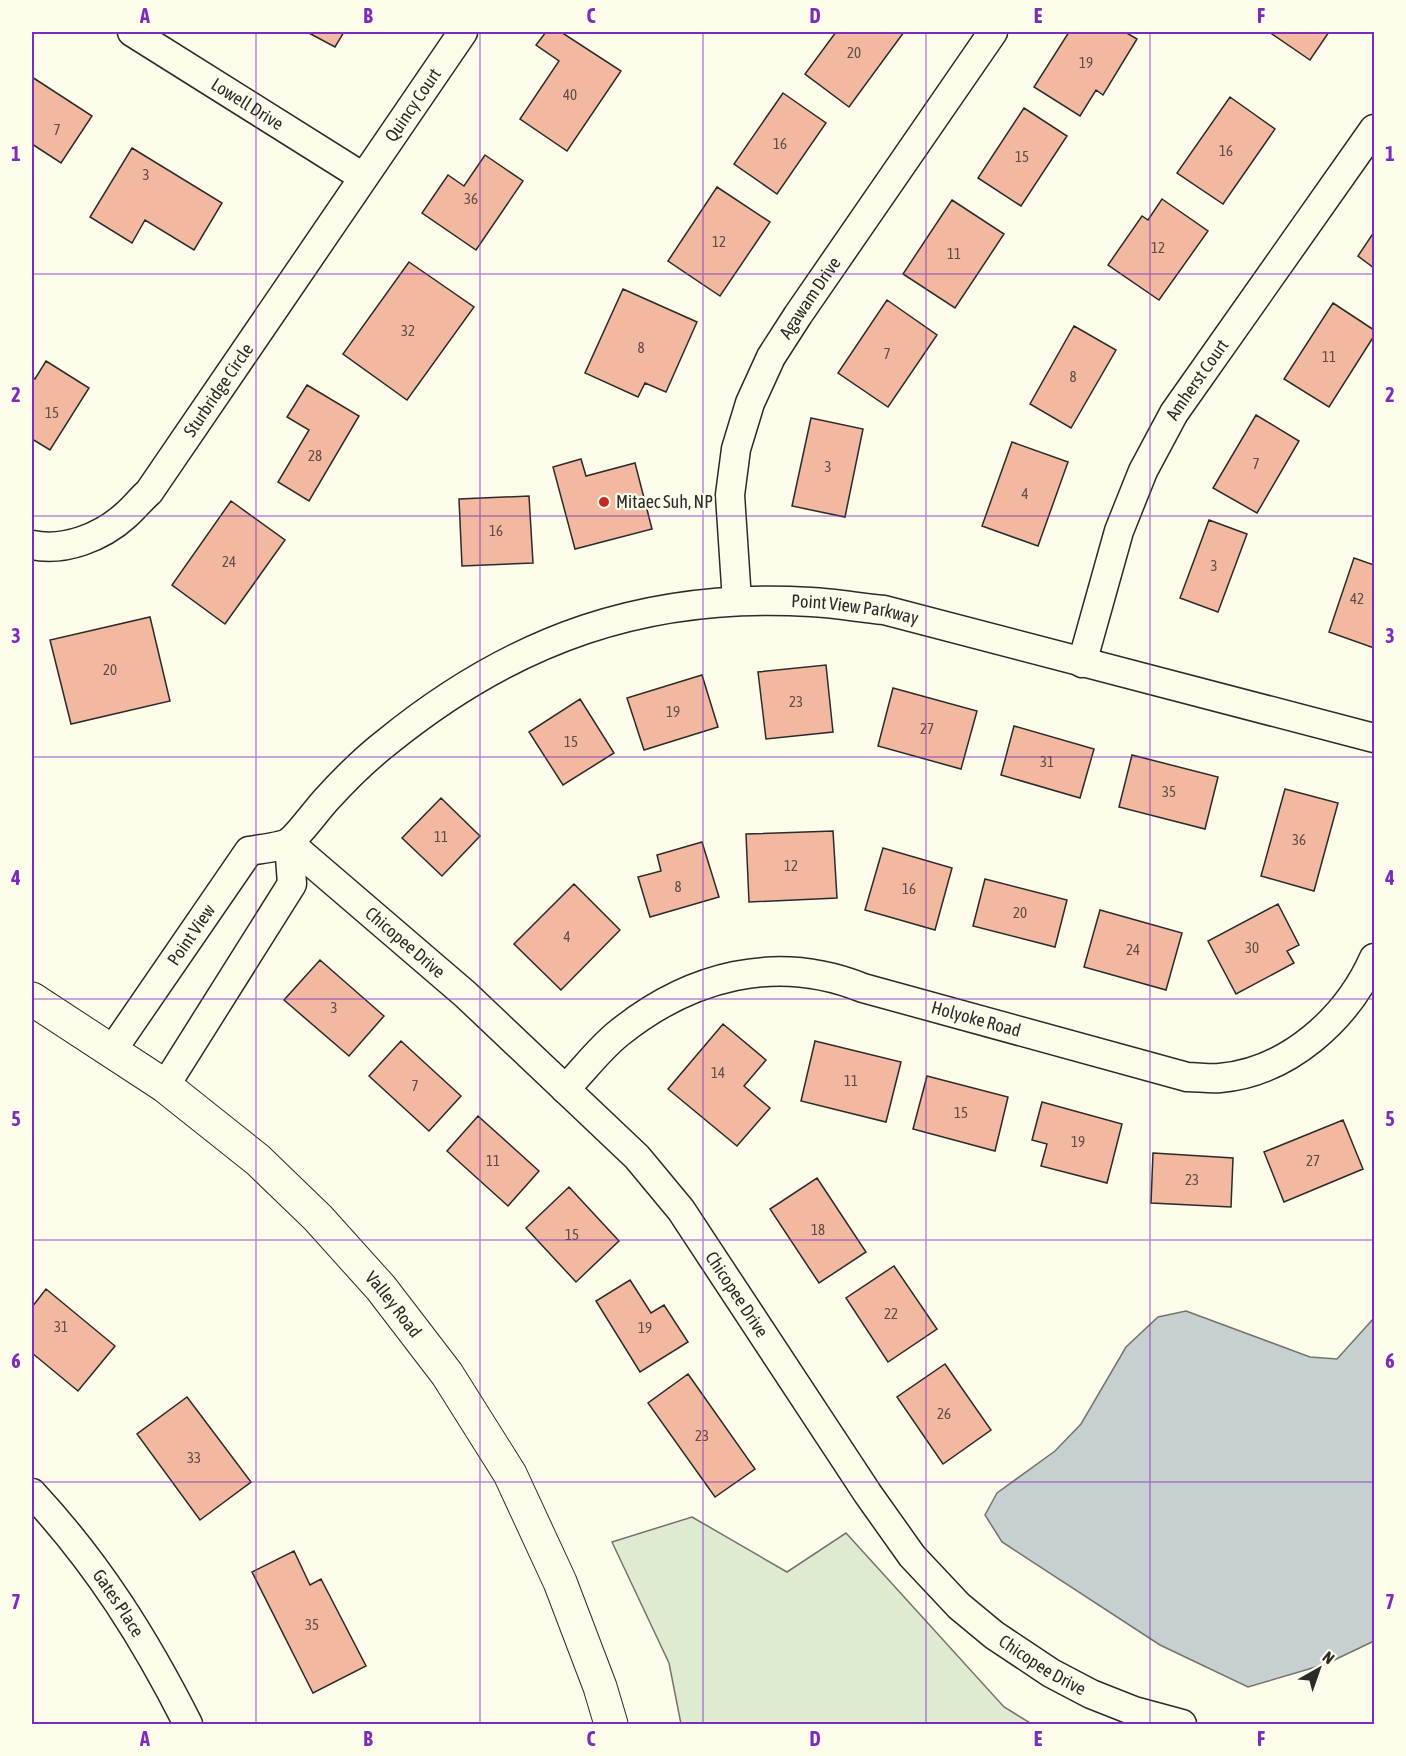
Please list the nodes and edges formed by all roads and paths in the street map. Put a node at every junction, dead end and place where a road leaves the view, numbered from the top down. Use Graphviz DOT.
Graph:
graph roads {
  1 [pos="132,32"];
  2 [pos="463,32"];
  3 [pos="993,32"];
  4 [pos="1374,129"];
  5 [pos="363,177"];
  6 [pos="32,545"];
  7 [pos="736,602"];
  8 [pos="1082,663"];
  9 [pos="1374,738"];
  10 [pos="289,843"];
  11 [pos="1374,958"];
  12 [pos="32,999"];
  13 [pos="111,1052"];
  14 [pos="165,1086"];
  15 [pos="565,1089"];
  16 [pos="32,1493"];
  17 [pos="188,1725"];
  18 [pos="611,1725"];
  19 [pos="1182,1725"];
  1 -- 5 [label="street, Lowell Drive"];
  2 -- 5 [label="street, Quincy Court"];
  3 -- 7 [label="street, Agawam Drive"];
  4 -- 8 [label="street, Amherst Court"];
  5 -- 6 [label="street, Sturbridge Circle"];
  7 -- 8 [label="street, Point View Parkway"];
  7 -- 10 [label="street, Point View Parkway"];
  8 -- 9 [label="street, Point View Parkway"];
  10 -- 13 [label="street, Point View"];
  10 -- 14 [label="street"];
  10 -- 15 [label="street, Chicopee Drive"];
  11 -- 15 [label="street, Holyoke Road"];
  12 -- 13 [label="main road, Valley Road"];
  13 -- 14 [label="main road, Valley Road"];
  14 -- 18 [label="main road, Valley Road"];
  15 -- 19 [label="street, Chicopee Drive"];
  16 -- 17 [label="street, Gates Place"];
}
